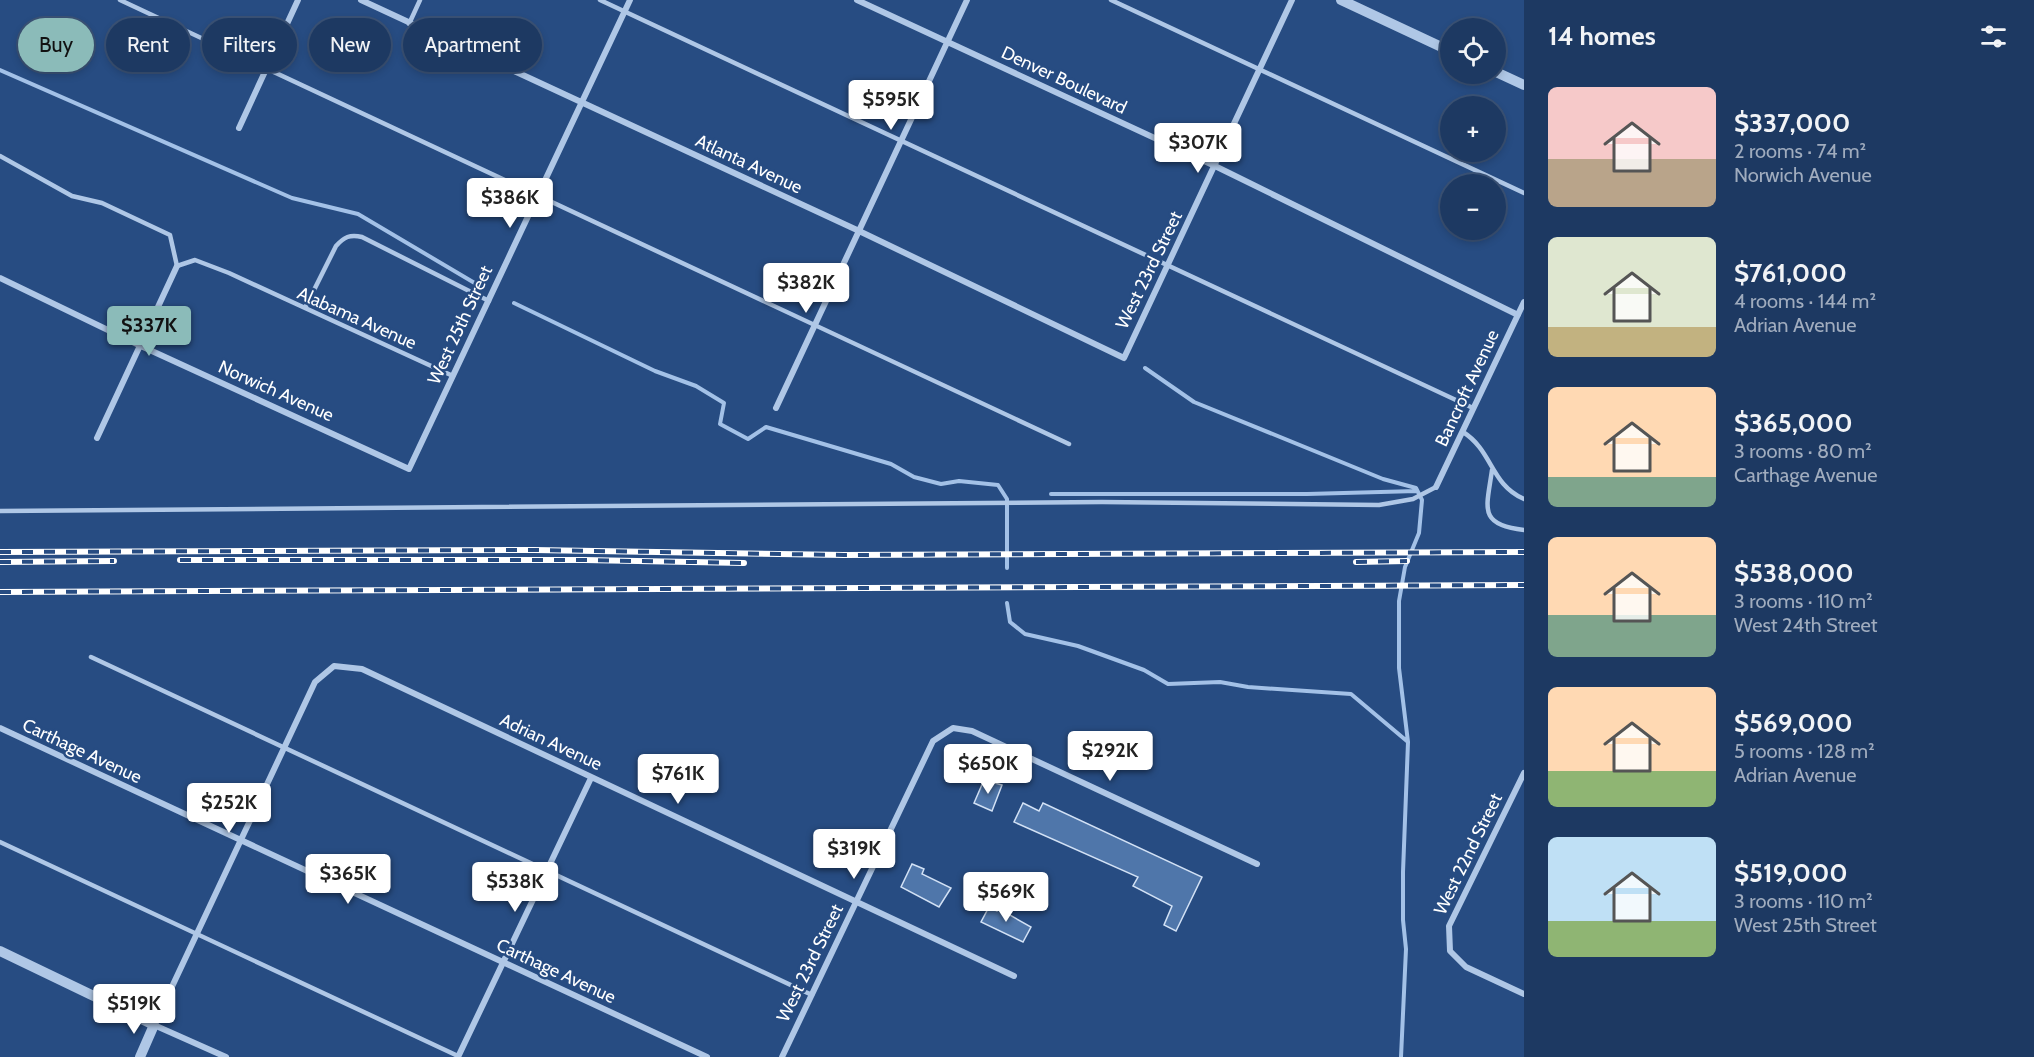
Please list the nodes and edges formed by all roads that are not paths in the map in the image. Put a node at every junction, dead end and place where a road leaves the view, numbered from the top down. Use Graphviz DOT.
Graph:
graph roads {
  1 [pos="120,0"];
  2 [pos="298,0"];
  3 [pos="361,0"];
  4 [pos="420,0"];
  5 [pos="600,0"];
  6 [pos="630,0"];
  7 [pos="857,0"];
  8 [pos="967,0"];
  9 [pos="1111,0"];
  10 [pos="1292,0"];
  11 [pos="1341,0"];
  12 [pos="625,12"];
  13 [pos="290,18"];
  14 [pos="412,18"];
  15 [pos="403,21"];
  16 [pos="202,38"];
  17 [pos="947,42"];
  18 [pos="1440,46"];
  19 [pos="1260,70"];
  20 [pos="265,72"];
  21 [pos="276,72"];
  22 [pos="513,72"];
  23 [pos="1506,77"];
  24 [pos="1524,85"];
  25 [pos="582,104"];
  26 [pos="239,128"];
  27 [pos="901,139"];
  28 [pos="0,156"];
  29 [pos="1215,166"];
  30 [pos="1524,194"];
  31 [pos="539,195"];
  32 [pos="857,230"];
  33 [pos="177,266"];
  34 [pos="1167,267"];
  35 [pos="0,278"];
  36 [pos="489,302"];
  37 [pos="1524,302"];
  38 [pos="304,309"];
  39 [pos="1518,315"];
  40 [pos="815,325"];
  41 [pos="141,346"];
  42 [pos="1124,358"];
  43 [pos="454,376"];
  44 [pos="776,408"];
  45 [pos="1473,408"];
  46 [pos="1463,432"];
  47 [pos="97,438"];
  48 [pos="1069,444"];
  49 [pos="410,469"];
  50 [pos="1492,470"];
  51 [pos="1436,487"];
  52 [pos="1524,499"];
  53 [pos="0,511"];
  54 [pos="1524,530"];
  55 [pos="91,657"];
  56 [pos="0,728"];
  57 [pos="284,748"];
  58 [pos="1524,773"];
  59 [pos="591,778"];
  60 [pos="239,841"];
  61 [pos="0,842"];
  62 [pos="1257,864"];
  63 [pos="547,873"];
  64 [pos="857,901"];
  65 [pos="196,935"];
  66 [pos="0,951"];
  67 [pos="504,963"];
  68 [pos="1014,976"];
  69 [pos="1524,994"];
  70 [pos="812,995"];
  71 [pos="154,1025"];
  72 [pos="140,1057"];
  73 [pos="226,1057"];
  74 [pos="458,1057"];
  75 [pos="707,1057"];
  76 [pos="782,1057"];
  1 -- 16 [label="lane"];
  2 -- 13 [label="street"];
  3 -- 15 [label="street, Atlanta Avenue"];
  4 -- 14 [label="lane"];
  5 -- 12 [label="lane"];
  6 -- 12 [label="street, West 25th Street"];
  7 -- 17 [label="street, Denver Boulevard"];
  8 -- 17 [label="street"];
  9 -- 19 [label="lane"];
  10 -- 19 [label="street, West 23rd Street"];
  11 -- 18 [label="street"];
  12 -- 25 [label="street, West 25th Street"];
  12 -- 27 [label="lane"];
  17 -- 27 [label="street"];
  17 -- 29 [label="street, Denver Boulevard"];
  19 -- 29 [label="street, West 23rd Street"];
  19 -- 30 [label="lane"];
  20 -- 26 [label="street"];
  21 -- 31 [label="lane"];
  22 -- 25 [label="street, Atlanta Avenue"];
  23 -- 24 [label="street"];
  25 -- 31 [label="street, West 25th Street"];
  25 -- 32 [label="street, Atlanta Avenue"];
  27 -- 32 [label="street"];
  27 -- 34 [label="lane"];
  28 -- 33 [label="lane"];
  29 -- 34 [label="street, West 23rd Street"];
  29 -- 39 [label="street, Denver Boulevard"];
  31 -- 36 [label="street, West 25th Street"];
  31 -- 40 [label="lane"];
  32 -- 40 [label="street"];
  32 -- 42 [label="street, Atlanta Avenue"];
  33 -- 38 [label="lane, Alabama Avenue"];
  33 -- 41 [label="street"];
  34 -- 42 [label="street, West 23rd Street"];
  34 -- 45 [label="lane"];
  35 -- 41 [label="street, Norwich Avenue"];
  36 -- 38 [label="lane"];
  36 -- 43 [label="street, West 25th Street"];
  37 -- 39 [label="street, Bancroft Avenue"];
  38 -- 43 [label="lane, Alabama Avenue"];
  39 -- 45 [label="street, Bancroft Avenue"];
  40 -- 44 [label="street"];
  40 -- 48 [label="lane"];
  41 -- 47 [label="street"];
  41 -- 49 [label="street, Norwich Avenue"];
  43 -- 49 [label="street, West 25th Street"];
  45 -- 46 [label="street, Bancroft Avenue"];
  46 -- 50 [label="lane"];
  46 -- 51 [label="street, Bancroft Avenue"];
  50 -- 52 [label="lane"];
  50 -- 54 [label="lane"];
  51 -- 53 [label="lane"];
  55 -- 57 [label="lane"];
  56 -- 60 [label="street, Carthage Avenue"];
  57 -- 59 [label="street, Adrian Avenue"];
  57 -- 60 [label="street"];
  57 -- 63 [label="lane"];
  58 -- 69 [label="street, West 22nd Street"];
  59 -- 63 [label="street"];
  59 -- 64 [label="street, Adrian Avenue"];
  60 -- 65 [label="street"];
  60 -- 67 [label="street, Carthage Avenue"];
  61 -- 65 [label="lane"];
  62 -- 64 [label="street, West 23rd Street"];
  63 -- 67 [label="street"];
  63 -- 70 [label="lane"];
  64 -- 68 [label="street, Adrian Avenue"];
  64 -- 70 [label="street, West 23rd Street"];
  65 -- 71 [label="street"];
  65 -- 74 [label="lane"];
  66 -- 71 [label="street"];
  67 -- 74 [label="street"];
  67 -- 75 [label="street, Carthage Avenue"];
  70 -- 76 [label="street, West 23rd Street"];
  71 -- 72 [label="street"];
  71 -- 73 [label="street"];
}
